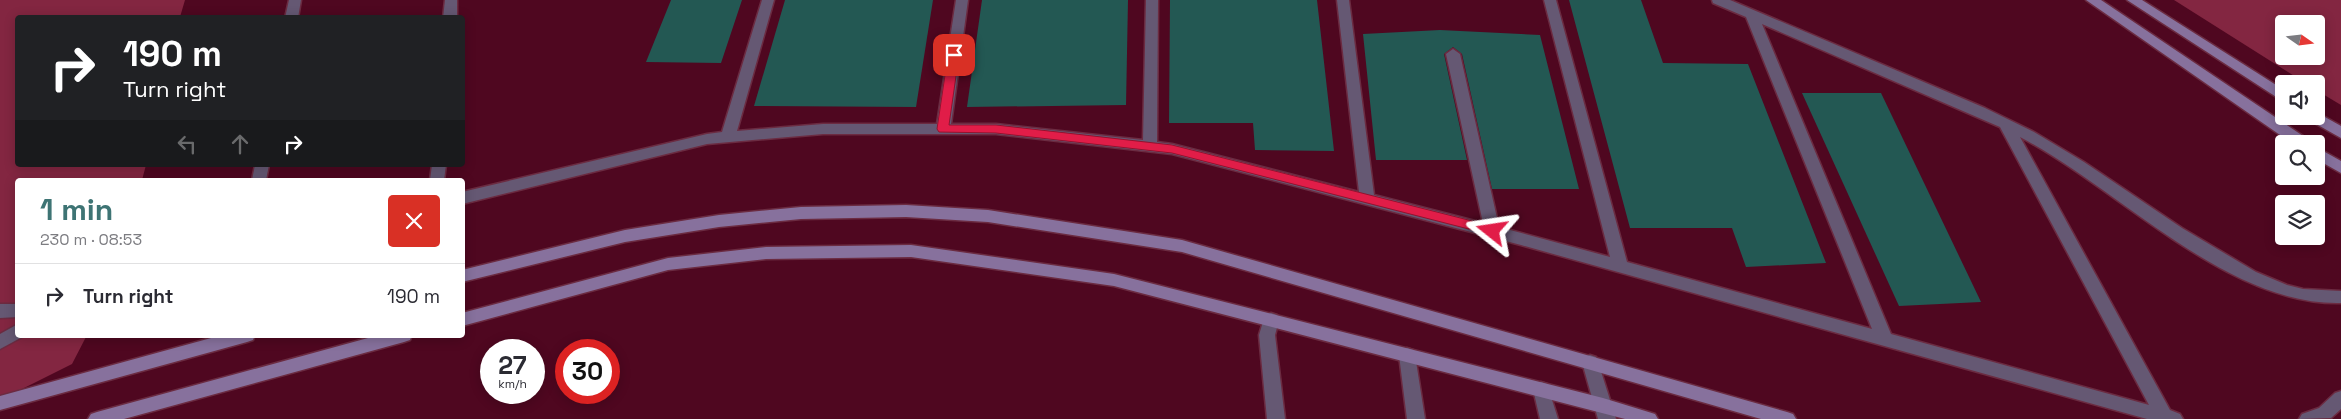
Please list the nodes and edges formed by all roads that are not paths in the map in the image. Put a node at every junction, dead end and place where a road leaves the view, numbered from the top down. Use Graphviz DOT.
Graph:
graph roads {
  1 [pos="295,0"];
  2 [pos="451,0"];
  3 [pos="768,0"];
  4 [pos="962,0"];
  5 [pos="1152,0"];
  6 [pos="1343,0"];
  7 [pos="1550,0"];
  8 [pos="1718,0"];
  9 [pos="2092,0"];
  10 [pos="2133,0"];
  11 [pos="1751,14"];
  12 [pos="292,15"];
  13 [pos="450,15"];
  14 [pos="1453,54"];
  15 [pos="2275,91"];
  16 [pos="2004,123"];
  17 [pos="2325,123"];
  18 [pos="943,129"];
  19 [pos="2341,133"];
  20 [pos="2291,135"];
  21 [pos="728,137"];
  22 [pos="1150,147"];
  23 [pos="2325,158"];
  24 [pos="2341,168"];
  25 [pos="465,197"];
  26 [pos="1367,197"];
  27 [pos="1492,231"];
  28 [pos="1620,266"];
  29 [pos="465,275"];
  30 [pos="2341,297"];
  31 [pos="15,310"];
  32 [pos="0,311"];
  33 [pos="465,319"];
  34 [pos="1271,320"];
  35 [pos="15,333"];
  36 [pos="236,338"];
  37 [pos="393,338"];
  38 [pos="1885,340"];
  39 [pos="0,342"];
  40 [pos="1407,355"];
  41 [pos="1590,362"];
  42 [pos="1541,389"];
  43 [pos="2341,398"];
  44 [pos="0,403"];
  45 [pos="1605,412"];
  46 [pos="2169,418"];
  47 [pos="96,419"];
  48 [pos="1276,419"];
  49 [pos="1416,419"];
  50 [pos="1549,419"];
  51 [pos="1649,419"];
  52 [pos="1788,419"];
  53 [pos="2308,419"];
  1 -- 12 [label="street"];
  2 -- 13 [label="street"];
  3 -- 21 [label="street"];
  4 -- 18 [label="street"];
  5 -- 22 [label="street"];
  6 -- 26 [label="street"];
  7 -- 28 [label="street"];
  8 -- 11 [label="street"];
  9 -- 20 [label="street"];
  10 -- 15 [label="street"];
  11 -- 16 [label="street"];
  11 -- 38 [label="street"];
  14 -- 27 [label="street"];
  16 -- 30 [label="street"];
  16 -- 46 [label="street"];
  17 -- 19 [label="street"];
  18 -- 21 [label="street"];
  18 -- 22 [label="street"];
  21 -- 25 [label="street"];
  22 -- 26 [label="street"];
  23 -- 24 [label="street"];
  26 -- 27 [label="street"];
  27 -- 28 [label="street"];
  28 -- 38 [label="street"];
  29 -- 41 [label="street"];
  31 -- 32 [label="street"];
  33 -- 34 [label="street"];
  34 -- 40 [label="street"];
  34 -- 48 [label="street"];
  35 -- 39 [label="street"];
  36 -- 44 [label="street"];
  37 -- 47 [label="street"];
  38 -- 46 [label="street"];
  40 -- 42 [label="street"];
  40 -- 49 [label="street"];
  41 -- 45 [label="street"];
  41 -- 52 [label="street"];
  42 -- 45 [label="street"];
  42 -- 50 [label="street"];
  43 -- 53 [label="street"];
  45 -- 51 [label="street"];
}
